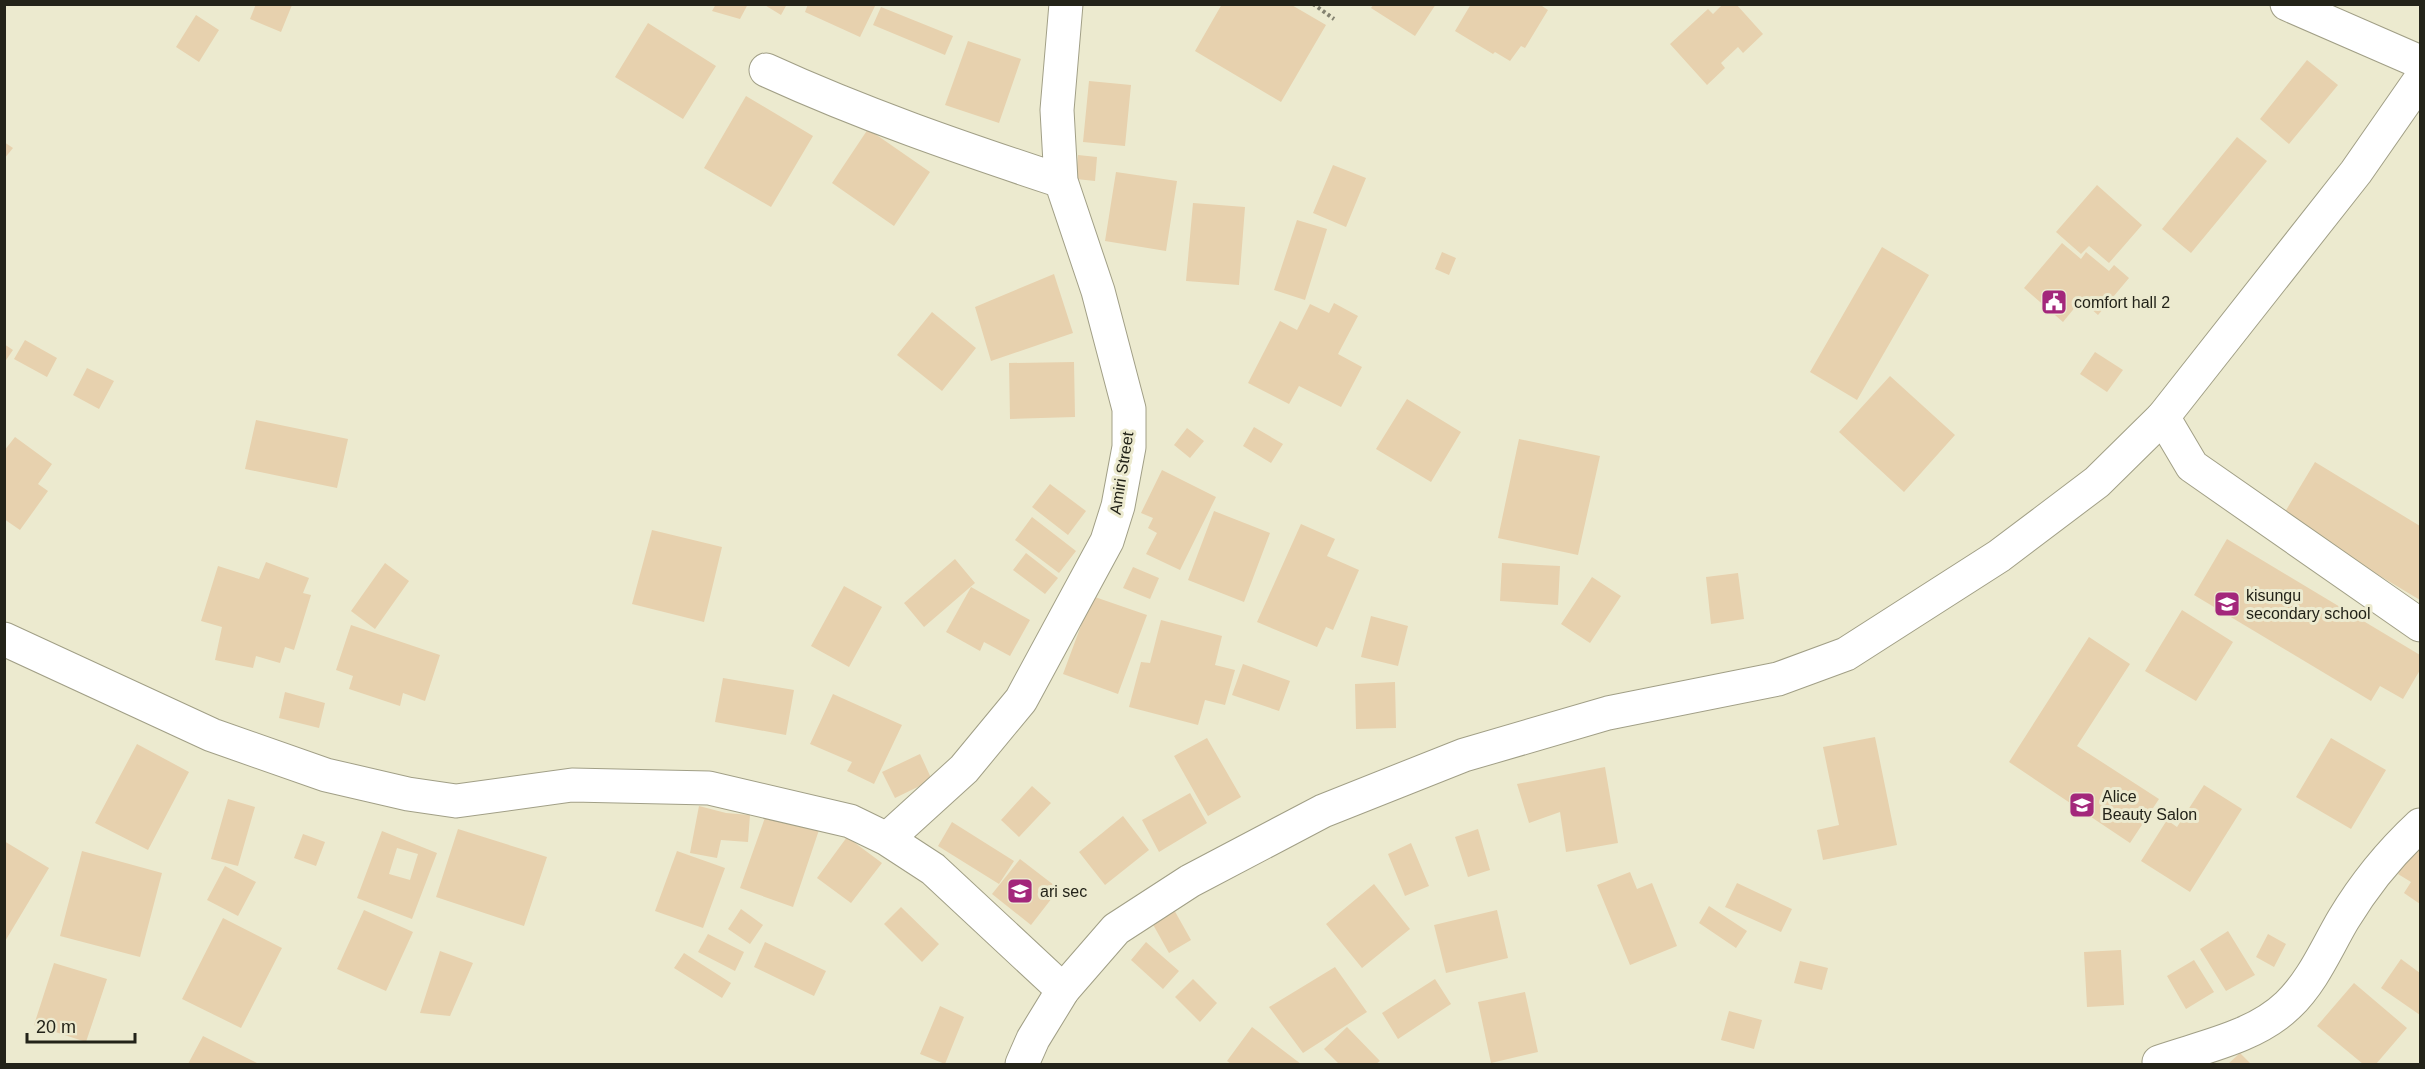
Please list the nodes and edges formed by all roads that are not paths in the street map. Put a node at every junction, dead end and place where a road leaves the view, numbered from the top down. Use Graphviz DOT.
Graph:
graph roads {
  1 [pos="1066,4"];
  2 [pos="2288,4"];
  3 [pos="2421,62"];
  4 [pos="766,70"];
  5 [pos="2421,80"];
  6 [pos="1061,181"];
  7 [pos="2163,417"];
  8 [pos="2421,624"];
  9 [pos="4,639"];
  10 [pos="2421,825"];
  11 [pos="887,838"];
  12 [pos="1063,990"];
  13 [pos="2159,1062"];
  14 [pos="1022,1065"];
  1 -- 6 [label="street, Amiri Street"];
  2 -- 3 [label="street"];
  4 -- 6 [label="street"];
  5 -- 7 [label="street"];
  6 -- 11 [label="street, Amiri Street"];
  7 -- 8 [label="street"];
  7 -- 12 [label="street"];
  9 -- 11 [label="street"];
  10 -- 13 [label="street"];
  11 -- 12 [label="street"];
  12 -- 14 [label="street"];
}
